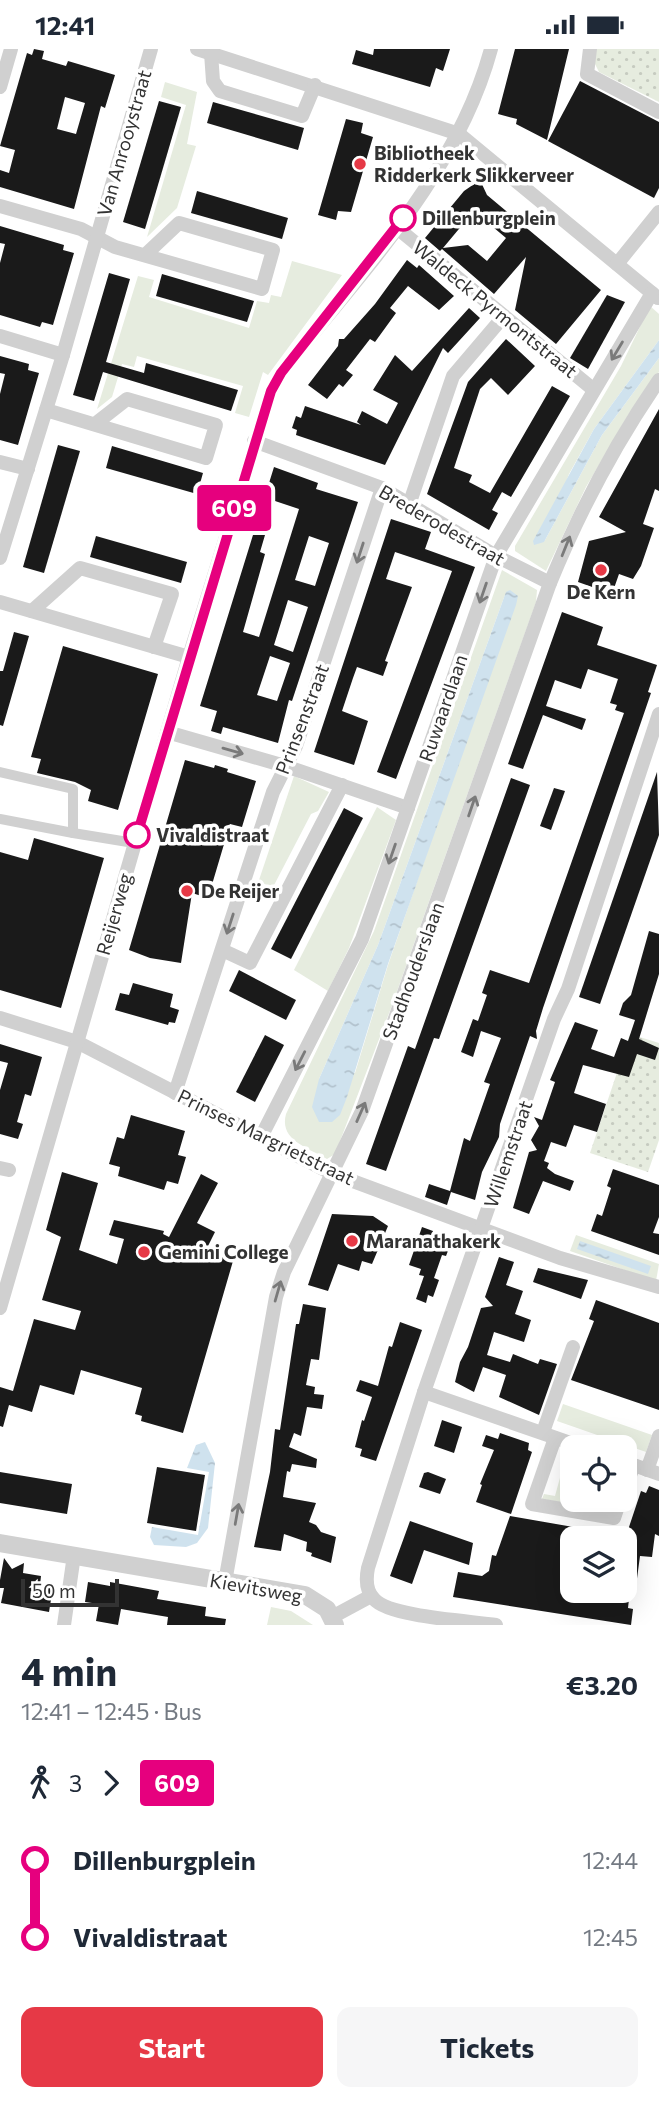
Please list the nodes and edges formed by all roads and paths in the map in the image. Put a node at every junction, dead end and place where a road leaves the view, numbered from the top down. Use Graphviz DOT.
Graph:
graph roads {
  1 [pos="11,49"];
  2 [pos="151,49"];
  3 [pos="197,49"];
  4 [pos="491,49"];
  5 [pos="590,49"];
  6 [pos="211,53"];
  7 [pos="314,85"];
  8 [pos="0,87"];
  9 [pos="659,112"];
  10 [pos="459,134"];
  11 [pos="0,206"];
  12 [pos="659,212"];
  13 [pos="396,227"];
  14 [pos="96,237"];
  15 [pos="145,255"];
  16 [pos="617,264"];
  17 [pos="655,296"];
  18 [pos="504,316"];
  19 [pos="0,336"];
  20 [pos="63,355"];
  21 [pos="659,380"];
  22 [pos="594,390"];
  23 [pos="46,410"];
  24 [pos="94,424"];
  25 [pos="254,441"];
  26 [pos="0,462"];
  27 [pos="28,468"];
  28 [pos="382,488"];
  29 [pos="410,502"];
  30 [pos="496,557"];
  31 [pos="0,558"];
  32 [pos="550,583"];
  33 [pos="0,602"];
  34 [pos="32,611"];
  35 [pos="154,647"];
  36 [pos="189,657"];
  37 [pos="659,714"];
  38 [pos="167,732"];
  39 [pos="285,766"];
  40 [pos="0,772"];
  41 [pos="342,785"];
  42 [pos="408,808"];
  43 [pos="0,819"];
  44 [pos="73,833"];
  45 [pos="134,843"];
  46 [pos="222,950"];
  47 [pos="0,1018"];
  48 [pos="77,1042"];
  49 [pos="175,1093"];
  50 [pos="261,1137"];
  51 [pos="331,1173"];
  52 [pos="483,1228"];
  53 [pos="659,1287"];
  54 [pos="0,1308"];
  55 [pos="573,1347"];
  56 [pos="424,1392"];
  57 [pos="549,1435"];
  58 [pos="659,1436"];
  59 [pos="560,1439"];
  60 [pos="641,1468"];
  61 [pos="560,1509"];
  62 [pos="579,1512"];
  63 [pos="616,1512"];
  64 [pos="0,1543"];
  65 [pos="74,1555"];
  66 [pos="225,1582"];
  67 [pos="371,1596"];
  68 [pos="334,1621"];
  69 [pos="64,1625"];
  70 [pos="496,1625"];
  1 -- 8 [label="street"];
  2 -- 14 [label="street, Van Anrooystraat"];
  3 -- 6 [label="street"];
  4 -- 10 [label="street, Reijerweg"];
  5 -- 9 [label="street"];
  6 -- 7 [label="street"];
  6 -- 7 [label="street"];
  7 -- 10 [label="street"];
  10 -- 13 [label="street, Reijerweg"];
  10 -- 16 [label="street"];
  11 -- 14 [label="street"];
  12 -- 16 [label="street"];
  13 -- 18 [label="street, Waldeck Pyrmontstraat"];
  13 -- 25 [label="street, Reijerweg"];
  14 -- 15 [label="street, Van Anrooystraat"];
  14 -- 20 [label="street, Van Anrooystraat"];
  15 -- 15 [label="street, Van Anrooystraat"];
  16 -- 17 [label="street"];
  17 -- 22 [label="street, Ruwaardlaan, one-way"];
  18 -- 22 [label="street, Waldeck Pyrmontstraat"];
  18 -- 29 [label="street"];
  19 -- 20 [label="street"];
  20 -- 23 [label="street, Van Anrooystraat"];
  32 -- 21 [label="street, Stadhouderslaan, one-way"];
  22 -- 30 [label="street, Ruwaardlaan"];
  23 -- 24 [label="street"];
  23 -- 27 [label="street, Van Anrooystraat"];
  24 -- 24 [label="street"];
  25 -- 28 [label="street, Brederodestraat"];
  25 -- 36 [label="street, Reijerweg"];
  26 -- 27 [label="street"];
  27 -- 31 [label="street, Van Anrooystraat"];
  28 -- 29 [label="street, Brederodestraat"];
  28 -- 39 [label="street, Prinsenstraat, one-way"];
  29 -- 30 [label="street, Brederodestraat"];
  30 -- 32 [label="street, Brederodestraat"];
  30 -- 42 [label="street, Ruwaardlaan, one-way"];
  51 -- 32 [label="street, Stadhouderslaan, one-way"];
  33 -- 34 [label="street"];
  34 -- 35 [label="street"];
  34 -- 35 [label="street"];
  35 -- 36 [label="street"];
  36 -- 38 [label="street, Reijerweg"];
  37 -- 52 [label="street, Willemstraat"];
  38 -- 39 [label="street, one-way"];
  38 -- 45 [label="street, Reijerweg"];
  39 -- 41 [label="street"];
  39 -- 46 [label="street, Prinsenstraat, one-way"];
  40 -- 44 [label="street"];
  41 -- 42 [label="street"];
  41 -- 46 [label="street"];
  42 -- 50 [label="street, Ruwaardlaan, one-way"];
  43 -- 44 [label="street"];
  44 -- 45 [label="street"];
  45 -- 48 [label="street, Reijerweg"];
  46 -- 49 [label="street, Prinsenstraat"];
  47 -- 48 [label="street, Prinses Margrietstraat"];
  48 -- 49 [label="street, Prinses Margrietstraat"];
  48 -- 54 [label="street, Reijerweg"];
  49 -- 50 [label="street, Prinses Margrietstraat"];
  50 -- 51 [label="street, Prinses Margrietstraat"];
  51 -- 52 [label="street, Prinses Margrietstraat"];
  66 -- 51 [label="street, Stadhouderslaan, one-way"];
  52 -- 53 [label="street, Prinses Margrietstraat"];
  52 -- 56 [label="street, Willemstraat"];
  55 -- 57 [label="street"];
  56 -- 57 [label="street"];
  56 -- 67 [label="street, Willemstraat"];
  57 -- 59 [label="street"];
  57 -- 61 [label="street"];
  58 -- 60 [label="street"];
  62 -- 63 [label="street"];
  64 -- 65 [label="street, Kievitsweg"];
  65 -- 66 [label="street, Kievitsweg"];
  65 -- 69 [label="street"];
  66 -- 68 [label="street, Kievitsweg"];
  67 -- 68 [label="street, Kievitsweg"];
  67 -- 70 [label="street"];
}
